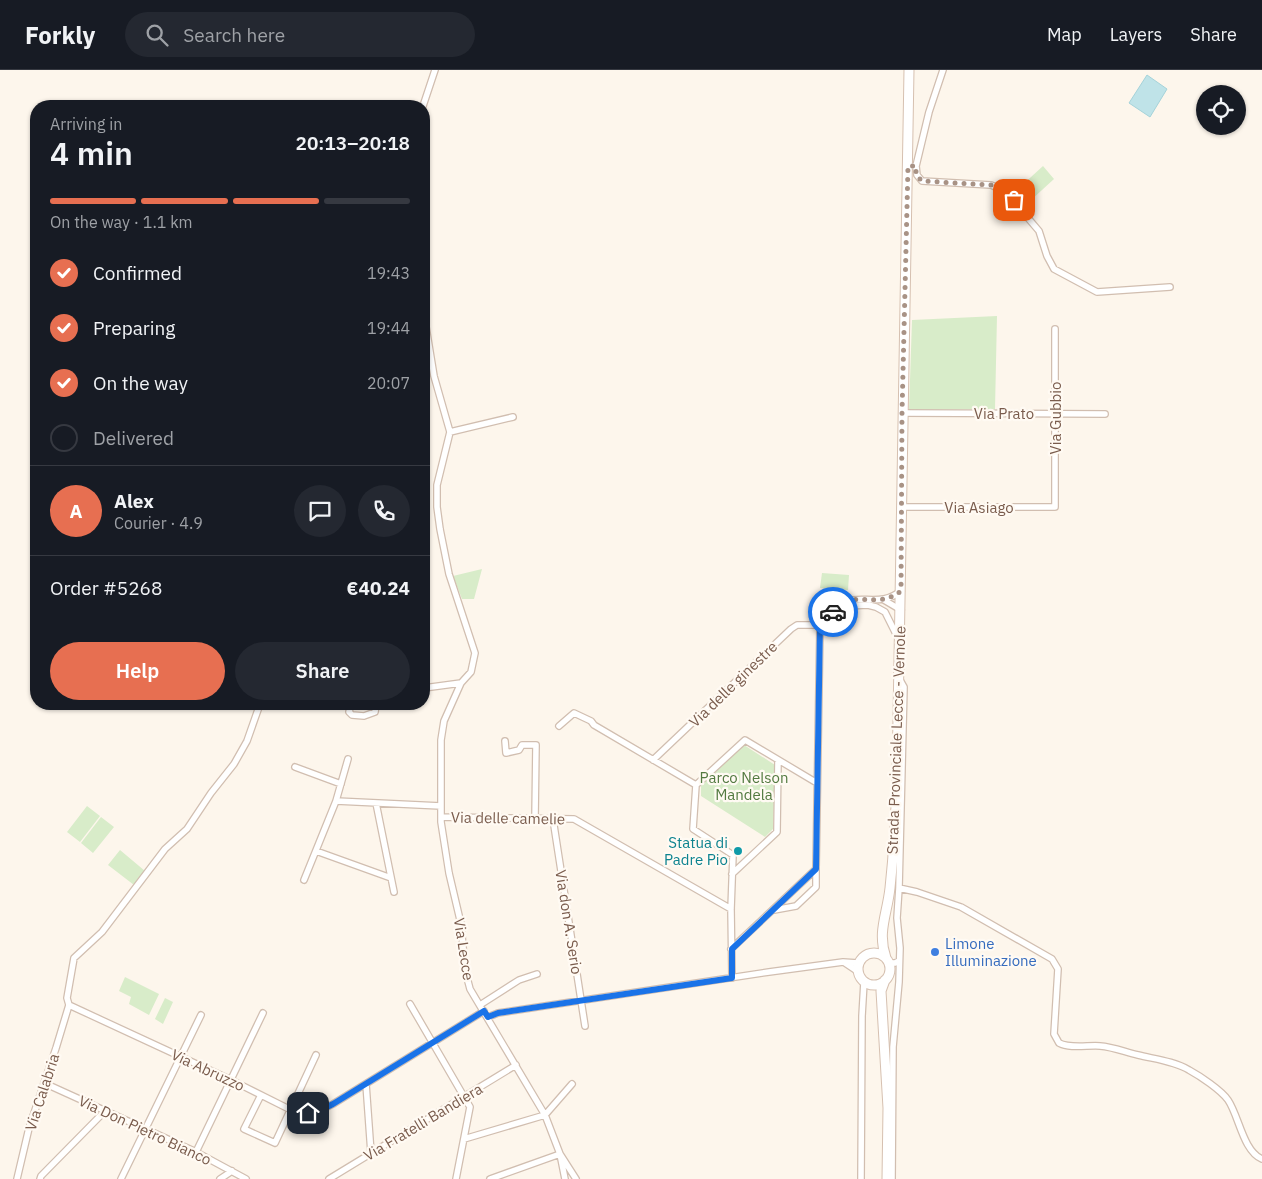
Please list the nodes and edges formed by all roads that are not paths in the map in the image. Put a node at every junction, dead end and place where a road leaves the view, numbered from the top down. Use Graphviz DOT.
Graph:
graph roads {
  1 [pos="435,70"];
  2 [pos="909,70"];
  3 [pos="943,70"];
  4 [pos="425,100"];
  5 [pos="912,166"];
  6 [pos="1170,287"];
  7 [pos="1055,329"];
  8 [pos="430,352"];
  9 [pos="902,413"];
  10 [pos="1055,413"];
  11 [pos="1105,414"];
  12 [pos="513,417"];
  13 [pos="450,432"];
  14 [pos="902,507"];
  15 [pos="1055,507"];
  16 [pos="901,591"];
  17 [pos="884,600"];
  18 [pos="901,610"];
  19 [pos="884,612"];
  20 [pos="826,620"];
  21 [pos="820,625"];
  22 [pos="900,641"];
  23 [pos="899,678"];
  24 [pos="461,684"];
  25 [pos="430,687"];
  26 [pos="258,710"];
  27 [pos="350,710"];
  28 [pos="375,710"];
  29 [pos="559,726"];
  30 [pos="505,741"];
  31 [pos="348,759"];
  32 [pos="653,760"];
  33 [pos="778,760"];
  34 [pos="295,767"];
  35 [pos="817,783"];
  36 [pos="341,784"];
  37 [pos="696,785"];
  38 [pos="336,801"];
  39 [pos="376,804"];
  40 [pos="441,806"];
  41 [pos="441,817"];
  42 [pos="535,818"];
  43 [pos="553,818"];
  44 [pos="316,851"];
  45 [pos="816,869"];
  46 [pos="732,874"];
  47 [pos="391,878"];
  48 [pos="304,880"];
  49 [pos="899,888"];
  50 [pos="394,892"];
  51 [pos="731,909"];
  52 [pos="773,910"];
  53 [pos="882,930"];
  54 [pos="732,949"];
  55 [pos="870,953"];
  56 [pos="887,960"];
  57 [pos="899,961"];
  58 [pos="858,967"];
  59 [pos="537,974"];
  60 [pos="732,978"];
  61 [pos="887,979"];
  62 [pos="899,982"];
  63 [pos="868,984"];
  64 [pos="582,1000"];
  65 [pos="410,1004"];
  66 [pos="69,1005"];
  67 [pos="882,1010"];
  68 [pos="484,1011"];
  69 [pos="263,1013"];
  70 [pos="201,1015"];
  71 [pos="585,1026"];
  72 [pos="432,1043"];
  73 [pos="316,1055"];
  74 [pos="180,1057"];
  75 [pos="516,1065"];
  76 [pos="231,1080"];
  77 [pos="44,1083"];
  78 [pos="366,1084"];
  79 [pos="572,1084"];
  80 [pos="261,1095"];
  81 [pos="464,1097"];
  82 [pos="291,1110"];
  83 [pos="105,1111"];
  84 [pos="545,1114"];
  85 [pos="144,1130"];
  86 [pos="464,1140"];
  87 [pos="196,1152"];
  88 [pos="371,1153"];
  89 [pos="560,1154"];
  90 [pos="1262,1159"];
  91 [pos="232,1171"];
  92 [pos="17,1179"];
  93 [pos="40,1179"];
  94 [pos="121,1179"];
  95 [pos="220,1179"];
  96 [pos="246,1179"];
  97 [pos="329,1179"];
  98 [pos="456,1179"];
  99 [pos="490,1179"];
  100 [pos="565,1179"];
  101 [pos="576,1179"];
  102 [pos="861,1179"];
  103 [pos="888,1179"];
  104 [pos="892,1179"];
  1 -- 4 [label="street"];
  2 -- 5 [label="main road, Strada Provinciale Lecce - Vernole"];
  3 -- 5 [label="street"];
  5 -- 6 [label="street"];
  5 -- 9 [label="main road, Strada Provinciale Lecce - Vernole"];
  7 -- 10 [label="street, Via Gubbio"];
  8 -- 13 [label="street"];
  9 -- 10 [label="street, Via Prato"];
  9 -- 14 [label="main road, Strada Provinciale Lecce - Vernole"];
  10 -- 11 [label="street, Via Prato"];
  10 -- 15 [label="street, Via Gubbio"];
  12 -- 13 [label="street"];
  13 -- 24 [label="street, Via Lecce"];
  14 -- 15 [label="street, Via Asiago"];
  14 -- 16 [label="main road, Strada Provinciale Lecce - Vernole"];
  16 -- 17 [label="street"];
  16 -- 18 [label="main road, Strada Provinciale Lecce - Vernole"];
  17 -- 18 [label="street"];
  17 -- 20 [label="street"];
  18 -- 19 [label="street"];
  18 -- 22 [label="main road, Strada Provinciale Lecce - Vernole"];
  19 -- 20 [label="street"];
  19 -- 22 [label="street"];
  20 -- 21 [label="street"];
  21 -- 32 [label="street, Via delle ginestre"];
  21 -- 35 [label="street"];
  22 -- 23 [label="main road, Strada Provinciale Lecce - Vernole"];
  23 -- 49 [label="street"];
  23 -- 53 [label="main road, Strada Provinciale Lecce - Vernole"];
  24 -- 25 [label="street"];
  24 -- 40 [label="street, Via Lecce"];
  26 -- 66 [label="street, Via Calabria"];
  27 -- 28 [label="street"];
  29 -- 32 [label="street"];
  30 -- 42 [label="street"];
  31 -- 36 [label="street"];
  32 -- 37 [label="street"];
  33 -- 35 [label="street"];
  33 -- 37 [label="street"];
  33 -- 46 [label="street"];
  34 -- 36 [label="street"];
  35 -- 45 [label="street"];
  36 -- 38 [label="street"];
  37 -- 46 [label="street"];
  38 -- 39 [label="street"];
  38 -- 44 [label="street"];
  39 -- 40 [label="street"];
  39 -- 47 [label="street"];
  40 -- 41 [label="street, Via Lecce"];
  41 -- 42 [label="street, Via delle camelie"];
  41 -- 68 [label="street, Via Lecce"];
  42 -- 43 [label="street, Via delle camelie"];
  43 -- 51 [label="street, Via delle camelie"];
  43 -- 64 [label="street, Via don A. Serio"];
  44 -- 47 [label="street"];
  44 -- 48 [label="street"];
  45 -- 52 [label="street"];
  45 -- 52 [label="street"];
  46 -- 51 [label="street"];
  47 -- 50 [label="street"];
  49 -- 57 [label="street"];
  49 -- 90 [label="street"];
  51 -- 54 [label="street"];
  52 -- 54 [label="street"];
  53 -- 55 [label="main road, Strada Provinciale Lecce - Vernole"];
  53 -- 56 [label="main road, Strada Provinciale Lecce - Vernole"];
  54 -- 60 [label="street"];
  55 -- 56 [label="main road"];
  55 -- 58 [label="main road, Strada Provinciale Lecce - Vernole"];
  56 -- 57 [label="street"];
  56 -- 61 [label="main road, Strada Provinciale Lecce - Vernole"];
  57 -- 62 [label="street"];
  58 -- 60 [label="street"];
  58 -- 63 [label="main road, Strada Provinciale Lecce - Vernole"];
  59 -- 68 [label="street"];
  60 -- 64 [label="street"];
  61 -- 62 [label="street"];
  61 -- 63 [label="main road"];
  61 -- 67 [label="main road, Strada Provinciale Lecce - Vernole"];
  62 -- 104 [label="street"];
  63 -- 67 [label="main road, Strada Provinciale Lecce - Vernole"];
  63 -- 102 [label="street"];
  64 -- 68 [label="street"];
  64 -- 71 [label="street, Via don A. Serio"];
  65 -- 72 [label="street"];
  66 -- 74 [label="street, Via Abruzzo"];
  66 -- 77 [label="street, Via Calabria"];
  67 -- 103 [label="main road, Strada Provinciale Lecce - Vernole"];
  68 -- 72 [label="street"];
  68 -- 75 [label="street, Via Lecce"];
  69 -- 76 [label="street"];
  70 -- 74 [label="street"];
  72 -- 78 [label="street"];
  72 -- 81 [label="street"];
  73 -- 82 [label="street"];
  74 -- 76 [label="street, Via Abruzzo"];
  74 -- 85 [label="street"];
  75 -- 81 [label="street, Via Fratelli Bandiera"];
  75 -- 84 [label="street, Via Lecce"];
  76 -- 80 [label="street, Via Abruzzo"];
  76 -- 87 [label="street"];
  77 -- 83 [label="street, Via Don Pietro Bianco"];
  77 -- 92 [label="street, Via Calabria"];
  78 -- 82 [label="street"];
  78 -- 88 [label="street"];
  79 -- 84 [label="street"];
  80 -- 82 [label="street, Via Abruzzo"];
  80 -- 82 [label="street"];
  81 -- 86 [label="street"];
  81 -- 88 [label="street, Via Fratelli Bandiera"];
  83 -- 85 [label="street, Via Don Pietro Bianco"];
  83 -- 93 [label="street"];
  84 -- 86 [label="street"];
  84 -- 89 [label="street, Via Lecce"];
  85 -- 87 [label="street, Via Don Pietro Bianco"];
  85 -- 94 [label="street"];
  86 -- 98 [label="street"];
  87 -- 91 [label="street, Via Don Pietro Bianco"];
  88 -- 97 [label="street, Via Fratelli Bandiera"];
  89 -- 99 [label="street"];
  89 -- 100 [label="street, Via Lecce"];
  89 -- 101 [label="street"];
  91 -- 95 [label="street"];
  91 -- 96 [label="street, Via Don Pietro Bianco"];
}
